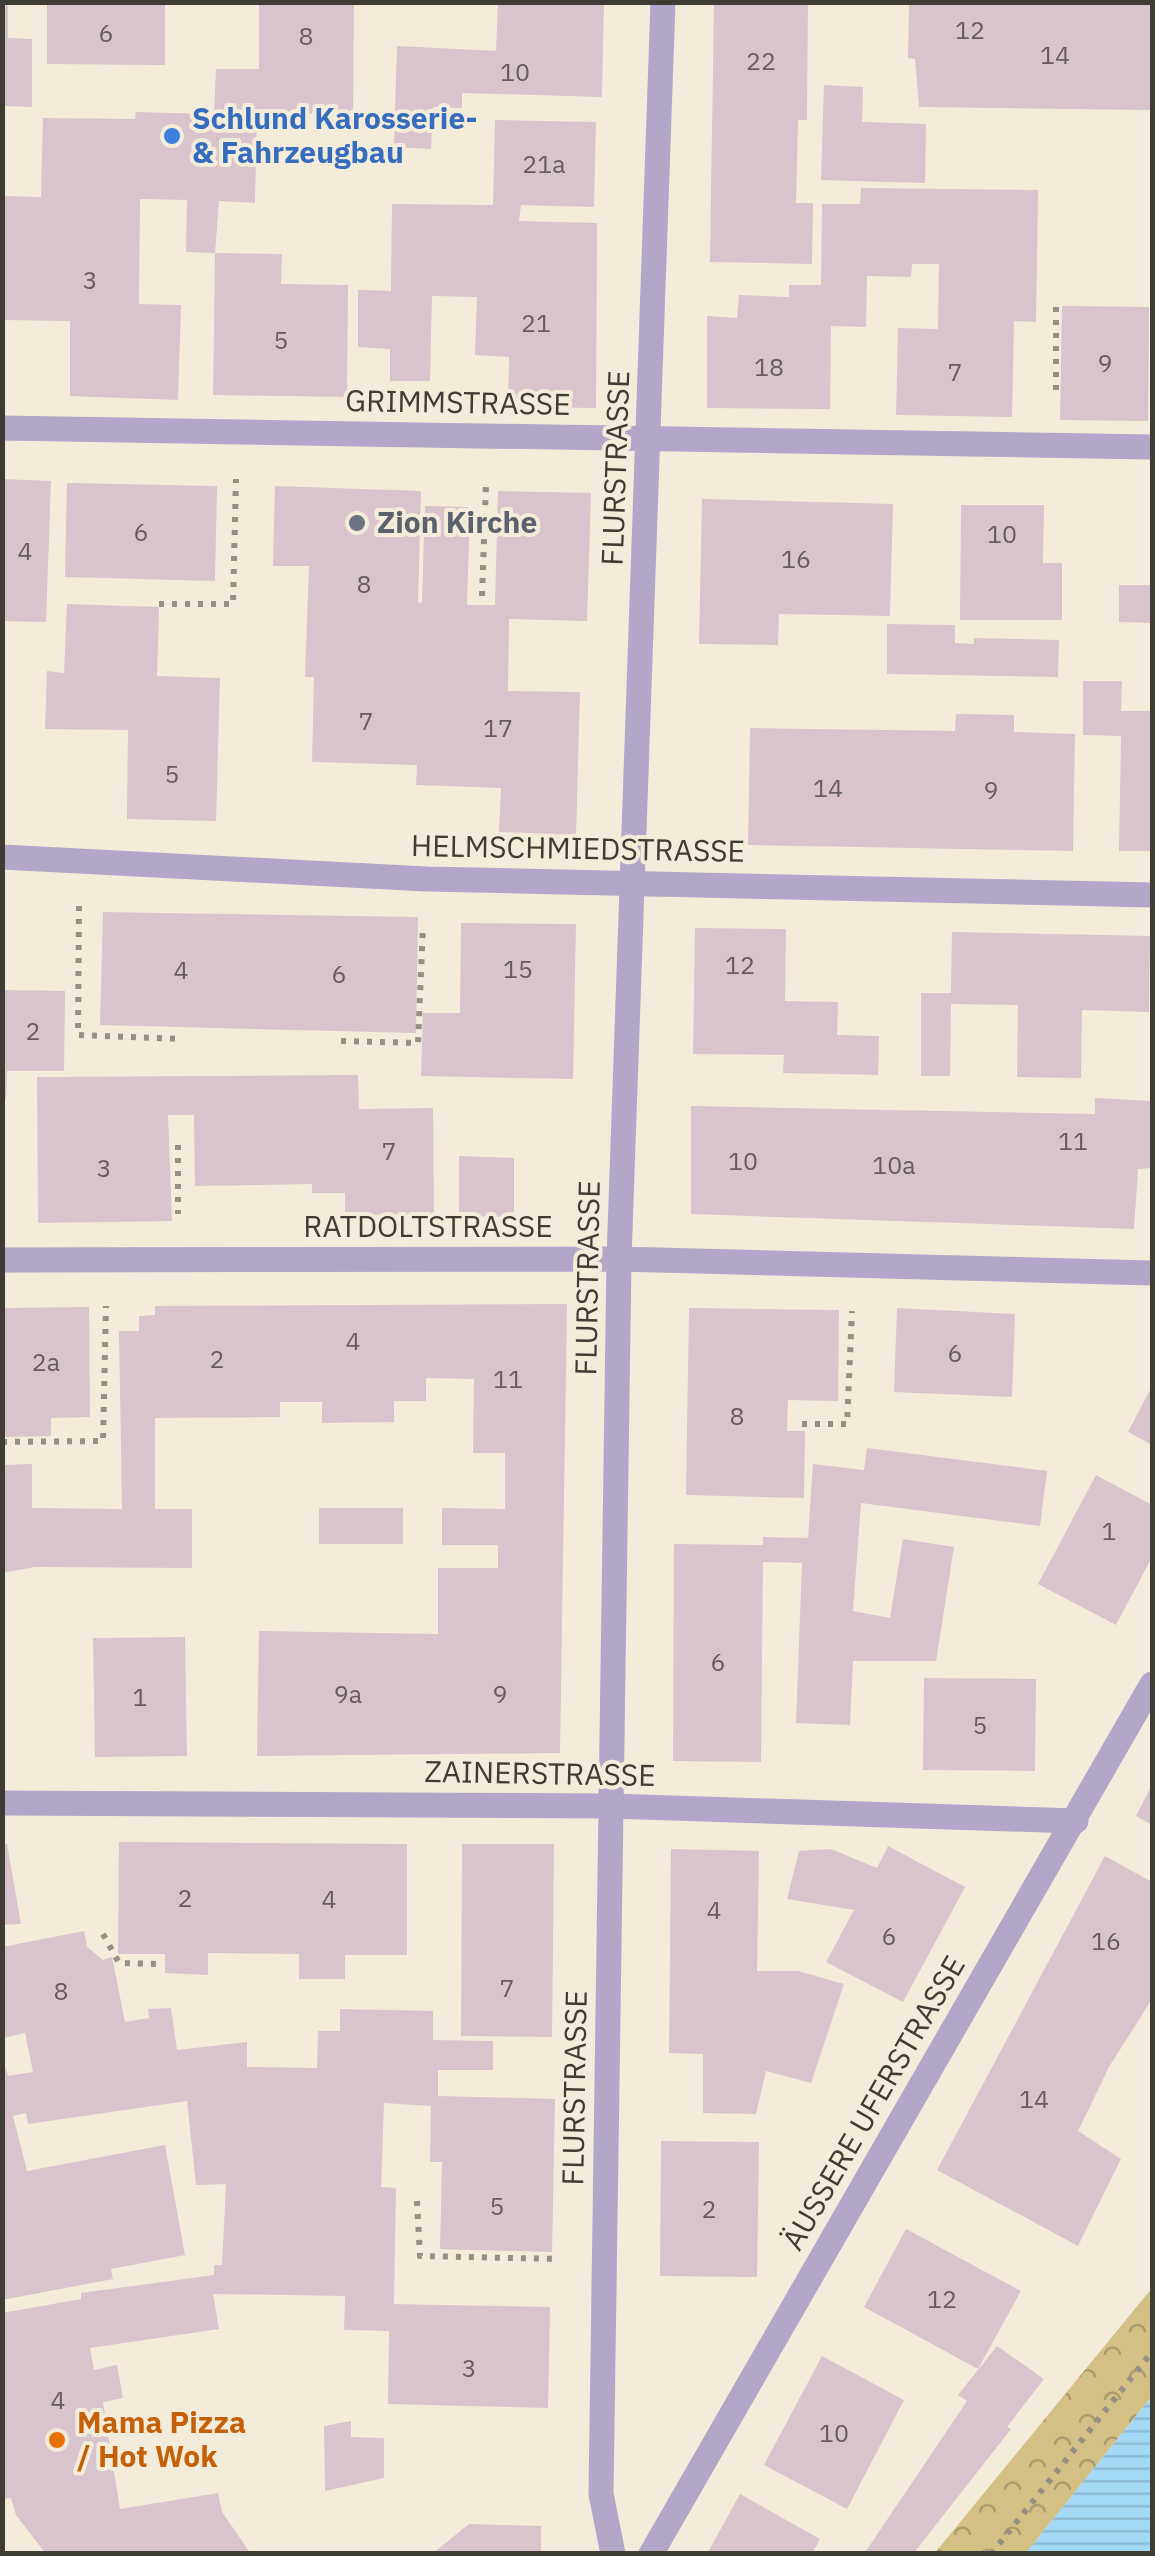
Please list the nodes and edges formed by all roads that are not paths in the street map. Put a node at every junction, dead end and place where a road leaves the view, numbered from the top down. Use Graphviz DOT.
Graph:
graph roads {
  1 [pos="663,2"];
  2 [pos="2,428"];
  3 [pos="650,439"];
  4 [pos="1152,447"];
  5 [pos="2,857"];
  6 [pos="633,883"];
  7 [pos="1152,895"];
  8 [pos="619,1259"];
  9 [pos="2,1260"];
  10 [pos="1152,1273"];
  11 [pos="1152,1684"];
  12 [pos="2,1804"];
  13 [pos="611,1806"];
  14 [pos="1076,1821"];
  15 [pos="613,2554"];
  16 [pos="651,2554"];
  1 -- 3 [label="street, FLURSTRASSE"];
  2 -- 3 [label="street, GRIMMSTRASSE"];
  3 -- 4 [label="street, GRIMMSTRASSE"];
  3 -- 6 [label="street, FLURSTRASSE"];
  5 -- 6 [label="street, HELMSCHMIEDSTRASSE"];
  6 -- 7 [label="street, HELMSCHMIEDSTRASSE"];
  6 -- 8 [label="street, FLURSTRASSE"];
  8 -- 9 [label="street, RATDOLTSTRASSE"];
  8 -- 10 [label="street, RATDOLTSTRASSE"];
  8 -- 13 [label="street, FLURSTRASSE"];
  11 -- 14 [label="street, ÄUSSERE UFERSTRASSE"];
  12 -- 13 [label="street, ZAINERSTRASSE"];
  13 -- 14 [label="street, ZAINERSTRASSE"];
  13 -- 15 [label="street, FLURSTRASSE"];
  14 -- 16 [label="street, ÄUSSERE UFERSTRASSE"];
}
